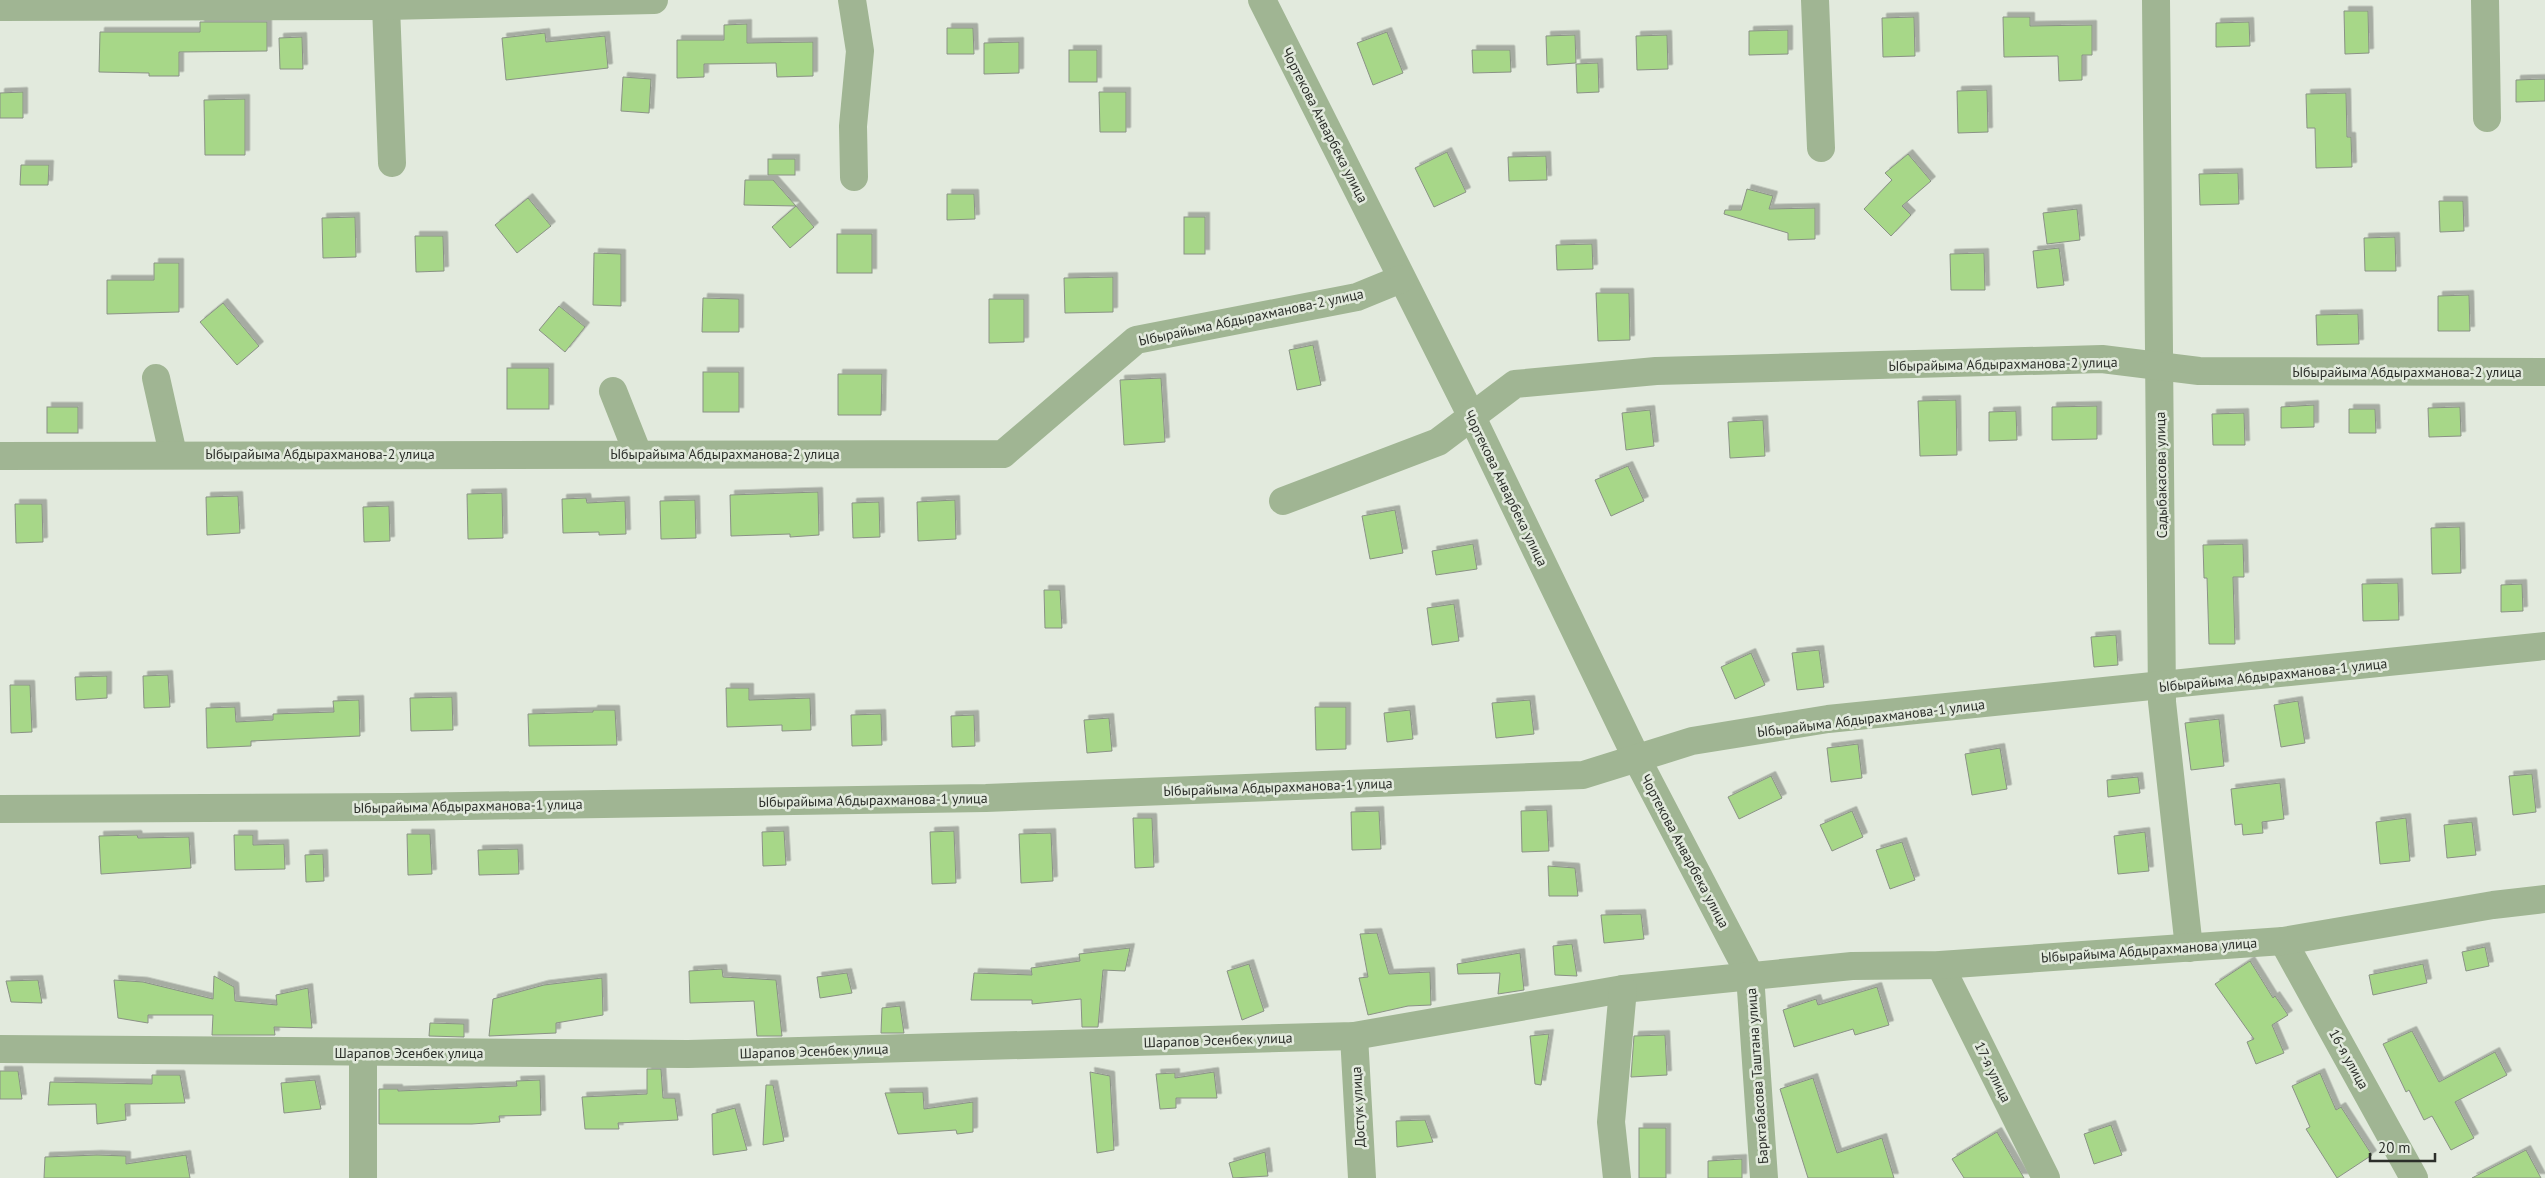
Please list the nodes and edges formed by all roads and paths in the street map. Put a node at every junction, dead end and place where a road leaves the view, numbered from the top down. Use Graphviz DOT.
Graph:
graph roads {
  1 [pos="654,0"];
  2 [pos="852,0"];
  3 [pos="1262,0"];
  4 [pos="1815,0"];
  5 [pos="2156,0"];
  6 [pos="2485,0"];
  7 [pos="0,6"];
  8 [pos="386,6"];
  9 [pos="2487,118"];
  10 [pos="1821,148"];
  11 [pos="392,163"];
  12 [pos="854,177"];
  13 [pos="1401,279"];
  14 [pos="2159,366"];
  15 [pos="2545,372"];
  16 [pos="156,378"];
  17 [pos="614,391"];
  18 [pos="1471,415"];
  19 [pos="173,454"];
  20 [pos="638,454"];
  21 [pos="0,456"];
  22 [pos="1283,501"];
  23 [pos="2545,646"];
  24 [pos="2164,686"];
  25 [pos="1636,757"];
  26 [pos="0,809"];
  27 [pos="2545,899"];
  28 [pos="2283,941"];
  29 [pos="2189,948"];
  30 [pos="1940,965"];
  31 [pos="1750,975"];
  32 [pos="1623,989"];
  33 [pos="1354,1036"];
  34 [pos="0,1049"];
  35 [pos="363,1052"];
  36 [pos="363,1178"];
  37 [pos="1362,1178"];
  38 [pos="1617,1178"];
  39 [pos="1764,1178"];
  40 [pos="2046,1178"];
  41 [pos="2414,1178"];
  1 -- 8 [label="street"];
  2 -- 12 [label="street"];
  3 -- 13 [label="street, Чортекова Анварбека улица"];
  4 -- 10 [label="street"];
  5 -- 14 [label="street, Садыбакасова улица"];
  6 -- 9 [label="street"];
  7 -- 8 [label="street"];
  8 -- 11 [label="street"];
  13 -- 18 [label="street, Чортекова Анварбека улица"];
  13 -- 20 [label="street, Ыбырайыма Абдырахманова-2 улица"];
  14 -- 15 [label="street, Ыбырайыма Абдырахманова-2 улица"];
  14 -- 18 [label="street, Ыбырайыма Абдырахманова-2 улица"];
  14 -- 24 [label="street, Садыбакасова улица"];
  16 -- 19 [label="street"];
  17 -- 20 [label="street"];
  18 -- 22 [label="street, Ыбырайыма Абдырахманова-2 улица"];
  18 -- 25 [label="street, Чортекова Анварбека улица"];
  19 -- 20 [label="street, Ыбырайыма Абдырахманова-2 улица"];
  19 -- 21 [label="street, Ыбырайыма Абдырахманова-2 улица"];
  23 -- 24 [label="street, Ыбырайыма Абдырахманова-1 улица"];
  24 -- 25 [label="street, Ыбырайыма Абдырахманова-1 улица"];
  24 -- 29 [label="street, Садыбакасова улица"];
  25 -- 26 [label="street, Ыбырайыма Абдырахманова-1 улица"];
  25 -- 31 [label="street, Чортекова Анварбека улица"];
  27 -- 28 [label="street, Ыбырайыма Абдырахманова улица"];
  28 -- 29 [label="street, Ыбырайыма Абдырахманова улица"];
  28 -- 41 [label="street, 16-я улица"];
  29 -- 30 [label="street, Ыбырайыма Абдырахманова улица"];
  30 -- 31 [label="street, Ыбырайыма Абдырахманова улица"];
  30 -- 40 [label="street, 17-я улица"];
  31 -- 32 [label="street, Шарапов Эсенбек улица"];
  31 -- 39 [label="street, Барктабасова Таштана улица"];
  32 -- 33 [label="street, Шарапов Эсенбек улица"];
  32 -- 38 [label="street"];
  33 -- 35 [label="street, Шарапов Эсенбек улица"];
  33 -- 37 [label="street, Достук улица"];
  34 -- 35 [label="street, Шарапов Эсенбек улица"];
  35 -- 36 [label="street"];
}
